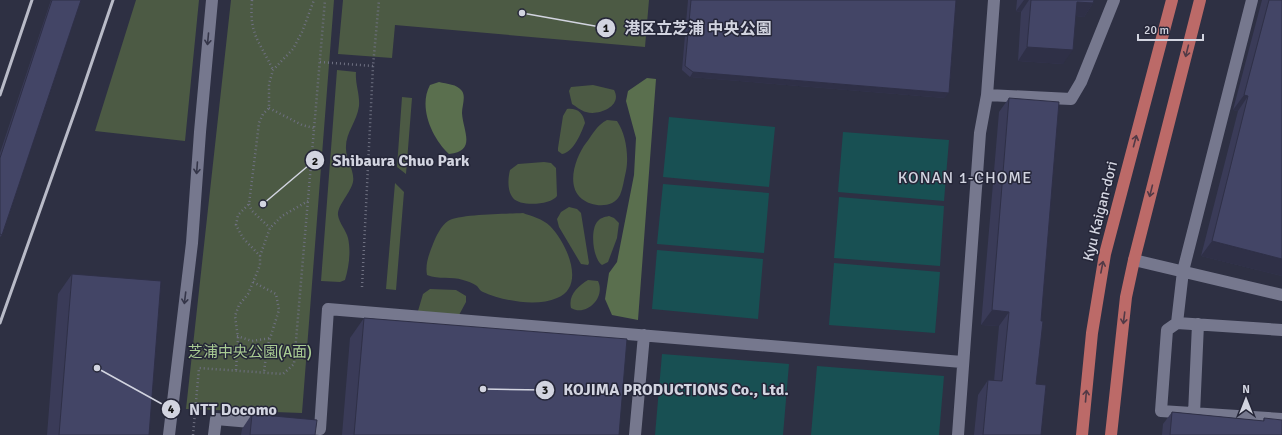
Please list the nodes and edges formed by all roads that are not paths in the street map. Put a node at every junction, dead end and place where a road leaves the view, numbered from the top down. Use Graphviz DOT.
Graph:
graph roads {
  1 [pos="212,0"];
  2 [pos="994,0"];
  3 [pos="1114,0"];
  4 [pos="1172,0"];
  5 [pos="1200,0"];
  6 [pos="1252,0"];
  7 [pos="987,95"];
  8 [pos="1134,260"];
  9 [pos="1183,271"];
  10 [pos="1282,295"];
  11 [pos="1177,323"];
  12 [pos="1198,324"];
  13 [pos="1282,330"];
  14 [pos="644,335"];
  15 [pos="962,362"];
  16 [pos="1194,414"];
  17 [pos="1282,419"];
  18 [pos="275,425"];
  19 [pos="290,426"];
  20 [pos="169,435"];
  21 [pos="214,435"];
  22 [pos="636,435"];
  23 [pos="958,435"];
  24 [pos="1082,435"];
  25 [pos="1111,435"];
  1 -- 20 [label="street, one-way"];
  2 -- 7 [label="street"];
  3 -- 7 [label="street"];
  24 -- 4 [label="main road, Kyu Kaigan-dori, one-way"];
  5 -- 8 [label="main road, one-way"];
  6 -- 9 [label="street"];
  7 -- 15 [label="street"];
  8 -- 9 [label="street"];
  8 -- 25 [label="main road, one-way"];
  9 -- 10 [label="street"];
  9 -- 11 [label="street"];
  11 -- 12 [label="street"];
  11 -- 16 [label="street"];
  12 -- 13 [label="street"];
  12 -- 16 [label="street"];
  14 -- 15 [label="street"];
  14 -- 19 [label="street"];
  14 -- 22 [label="street"];
  15 -- 23 [label="street"];
  16 -- 17 [label="street"];
  18 -- 21 [label="street"];
}
